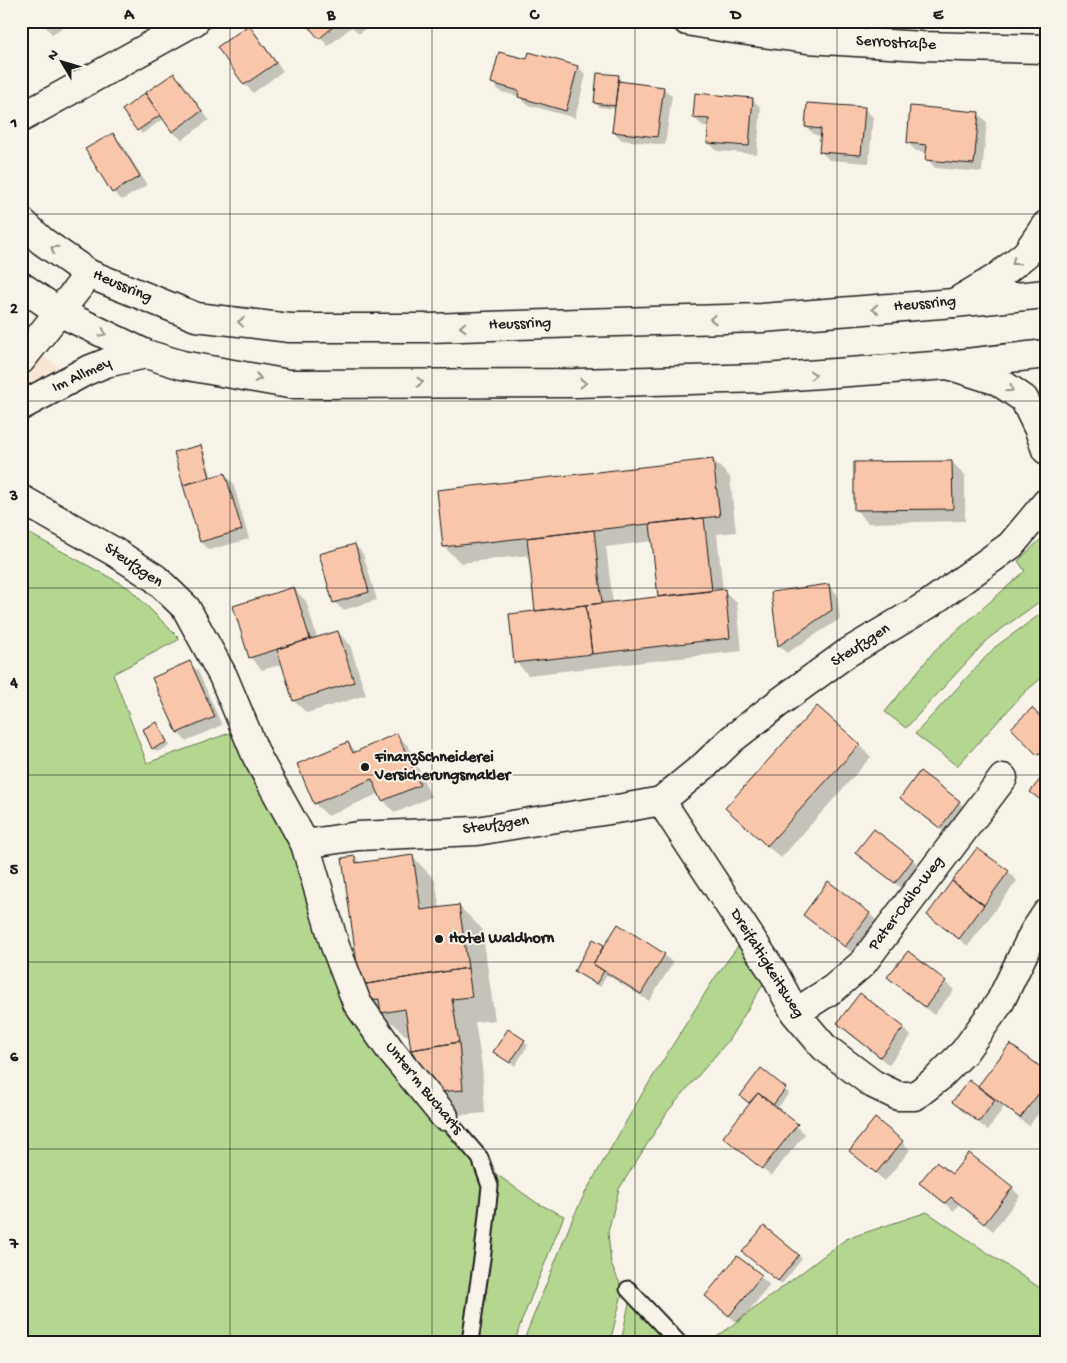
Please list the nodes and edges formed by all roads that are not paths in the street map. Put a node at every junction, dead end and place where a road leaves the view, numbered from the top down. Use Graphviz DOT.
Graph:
graph roads {
  1 [pos="195,21"];
  2 [pos="687,21"];
  3 [pos="1046,48"];
  4 [pos="21,118"];
  5 [pos="21,221"];
  6 [pos="1046,225"];
  7 [pos="89,274"];
  8 [pos="21,286"];
  9 [pos="1046,294"];
  10 [pos="954,303"];
  11 [pos="59,312"];
  12 [pos="146,354"];
  13 [pos="1046,354"];
  14 [pos="21,360"];
  15 [pos="948,365"];
  16 [pos="21,406"];
  17 [pos="1046,450"];
  18 [pos="21,499"];
  19 [pos="1046,503"];
  20 [pos="1003,778"];
  21 [pos="661,800"];
  22 [pos="305,844"];
  23 [pos="1046,914"];
  24 [pos="795,1013"];
  25 [pos="444,1116"];
  26 [pos="628,1289"];
  27 [pos="470,1342"];
  28 [pos="678,1342"];
  1 -- 4 [label="street"];
  2 -- 3 [label="street, Serrostraße"];
  7 -- 5 [label="street, Heussring, one-way"];
  6 -- 10 [label="street, one-way"];
  10 -- 7 [label="street, Heussring, one-way"];
  7 -- 11 [label="street"];
  8 -- 11 [label="street"];
  9 -- 10 [label="street, Heussring"];
  11 -- 12 [label="street, one-way"];
  11 -- 14 [label="street"];
  12 -- 15 [label="street, one-way"];
  12 -- 16 [label="street, Im Allmey"];
  13 -- 15 [label="street"];
  15 -- 17 [label="street, one-way"];
  18 -- 22 [label="street, Steufzgen"];
  19 -- 21 [label="street, Steufzgen"];
  20 -- 24 [label="street, Pater-Odilo-Weg"];
  21 -- 22 [label="street, Steufzgen"];
  21 -- 24 [label="street, Dreifaltigkeitsweg"];
  22 -- 25 [label="street, Unter'm Bucharts"];
  23 -- 24 [label="street, Dreifaltigkeitsweg"];
  25 -- 27 [label="lane, Unter'm Bucharts"];
  26 -- 28 [label="lane"];
}
